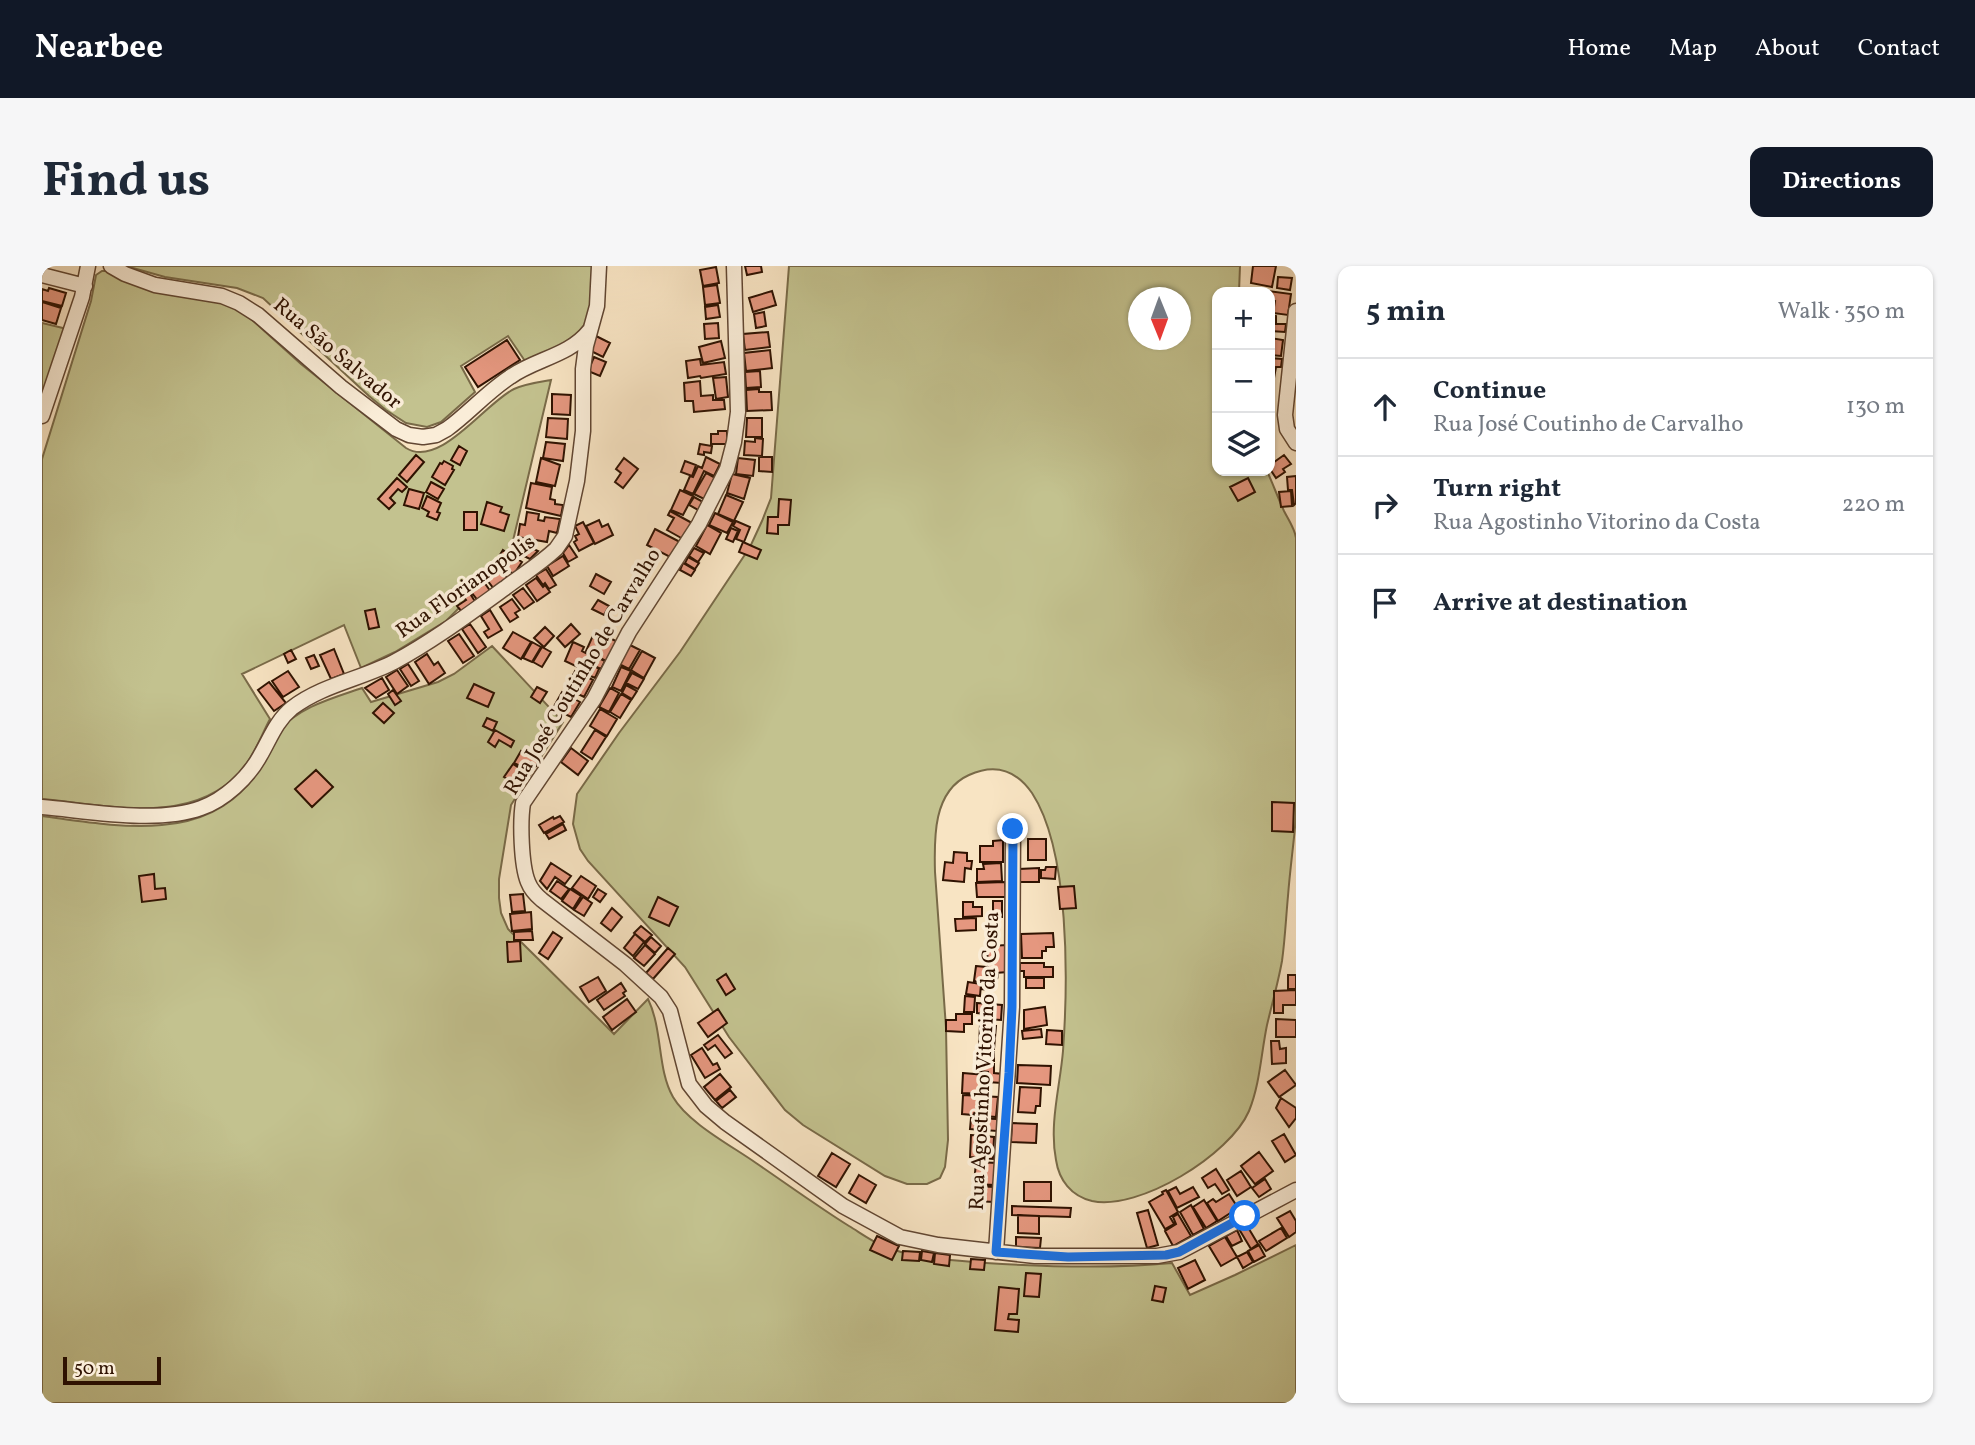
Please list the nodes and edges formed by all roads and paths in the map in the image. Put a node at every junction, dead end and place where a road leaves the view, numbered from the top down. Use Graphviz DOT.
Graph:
graph roads {
  1 [pos="111,266"];
  2 [pos="599,266"];
  3 [pos="734,266"];
  4 [pos="90,267"];
  5 [pos="42,275"];
  6 [pos="85,286"];
  7 [pos="1296,311"];
  8 [pos="592,326"];
  9 [pos="42,416"];
  10 [pos="1296,443"];
  11 [pos="42,807"];
  12 [pos="1013,829"];
  13 [pos="1296,1189"];
  14 [pos="996,1252"];
  1 -- 8 [label="street, Rua São Salvador"];
  2 -- 8 [label="street, Rua Florianopolis"];
  3 -- 14 [label="street, Rua José Coutinho de Carvalho"];
  4 -- 6 [label="street"];
  5 -- 6 [label="street"];
  6 -- 9 [label="street"];
  7 -- 10 [label="street"];
  8 -- 11 [label="street, Rua Florianopolis"];
  12 -- 14 [label="street, Rua Agostinho Vitorino da Costa"];
  13 -- 14 [label="street, Rua José Coutinho de Carvalho"];
}
